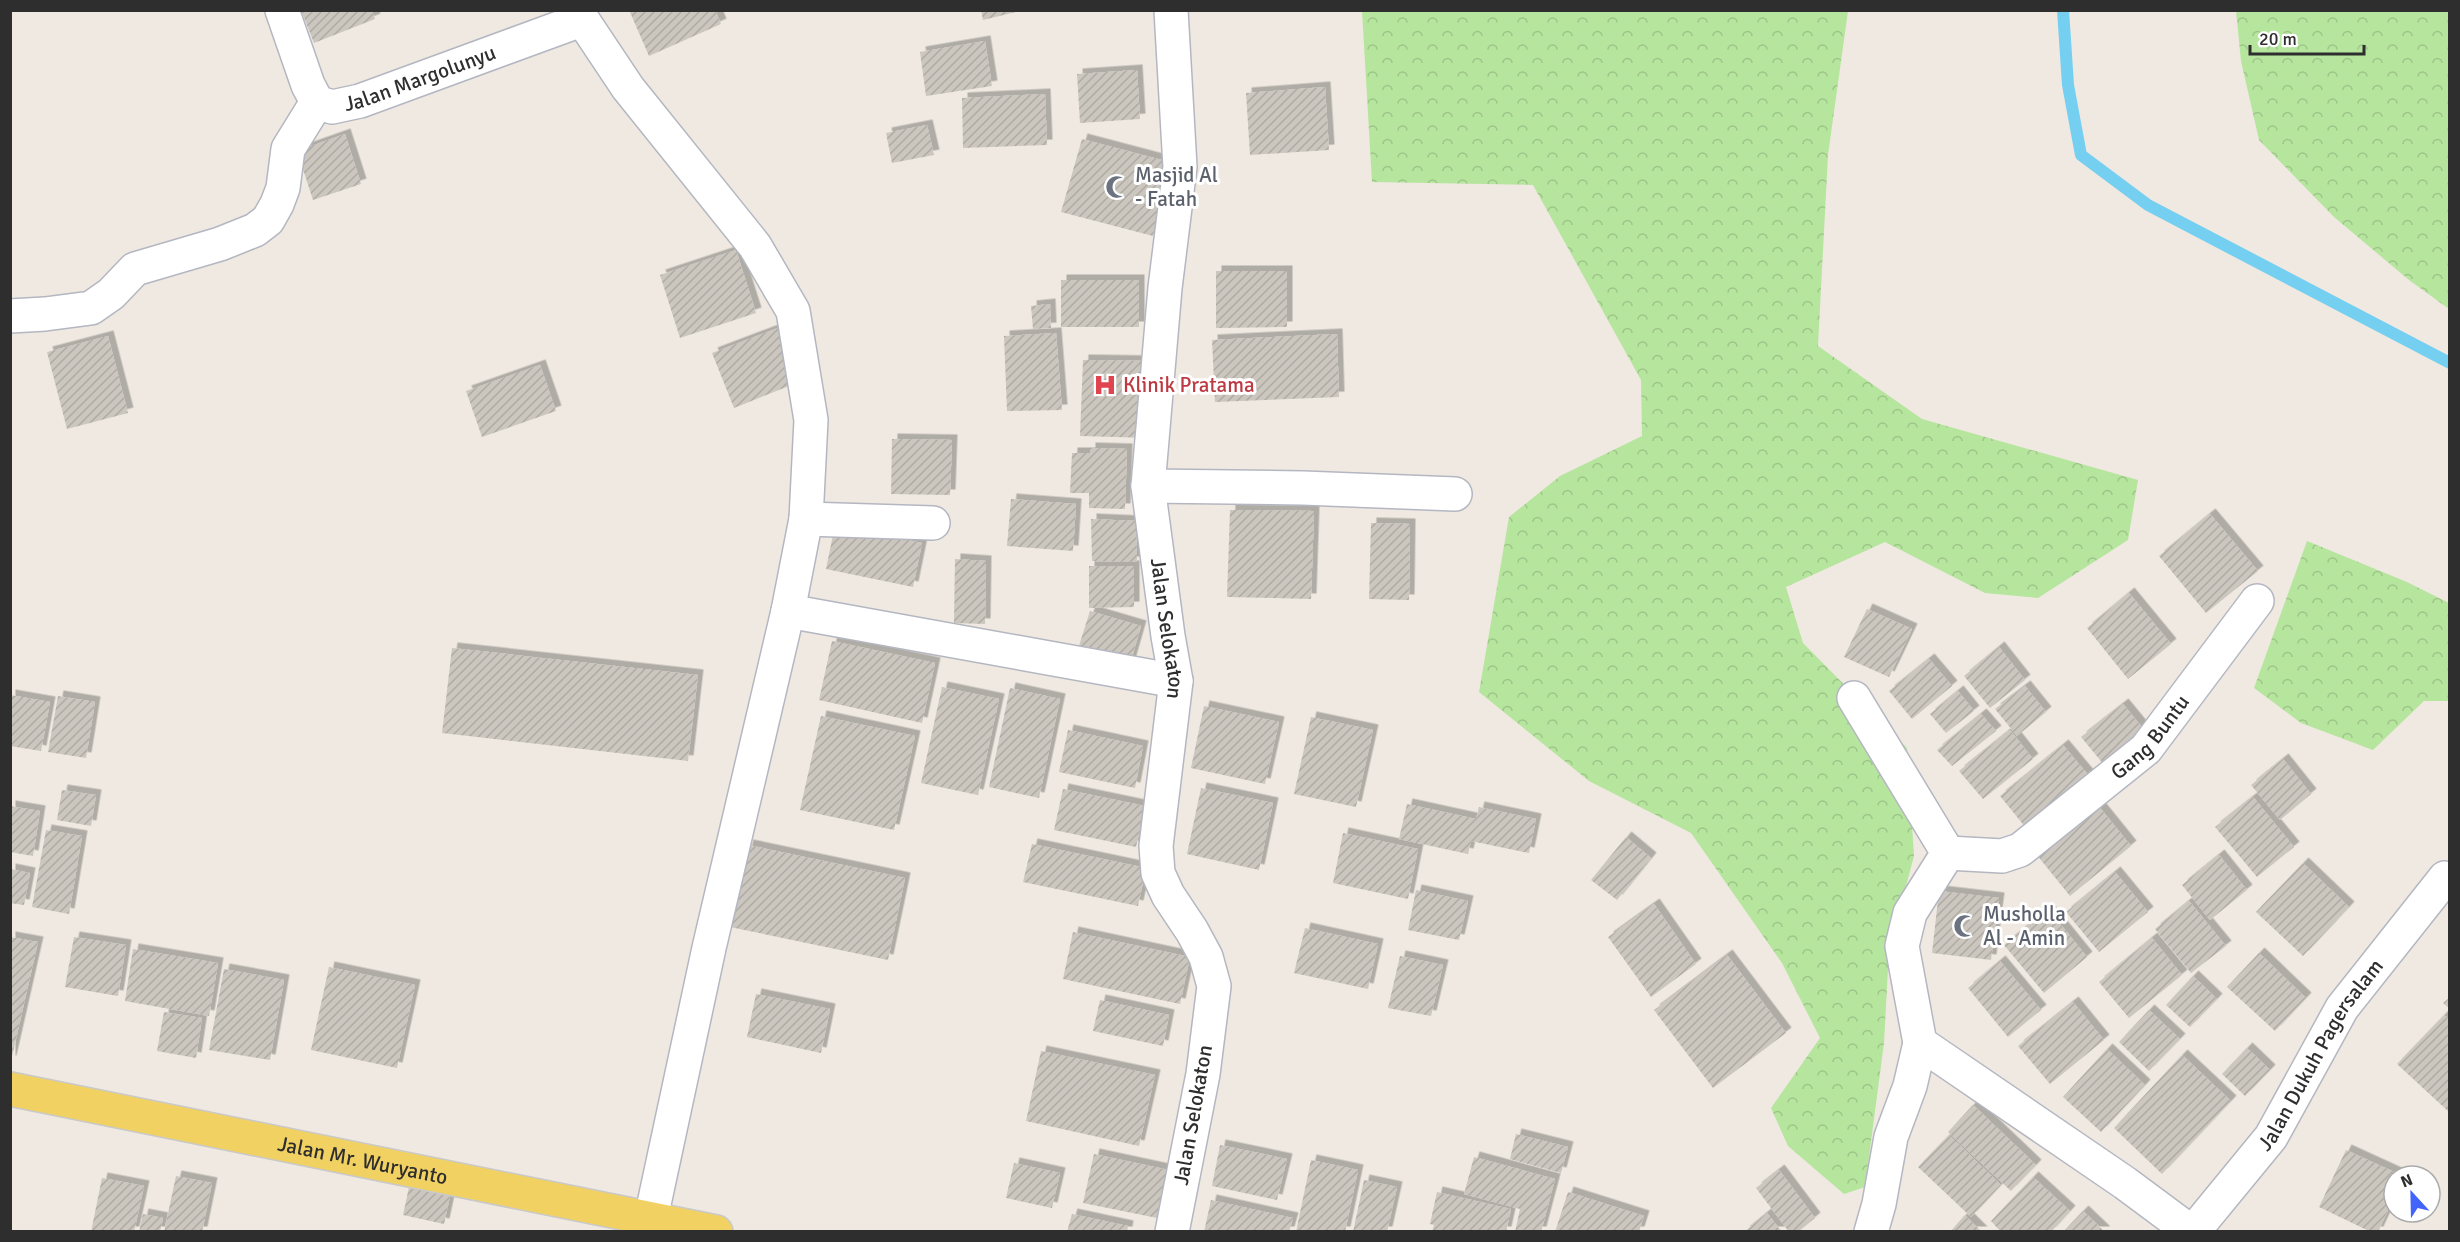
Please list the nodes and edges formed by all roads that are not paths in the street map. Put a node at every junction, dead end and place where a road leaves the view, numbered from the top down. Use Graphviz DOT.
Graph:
graph roads {
  1 [pos="282,10"];
  2 [pos="1171,10"];
  3 [pos="578,15"];
  4 [pos="317,102"];
  5 [pos="10,316"];
  6 [pos="1148,486"];
  7 [pos="1455,494"];
  8 [pos="806,519"];
  9 [pos="933,523"];
  10 [pos="2257,601"];
  11 [pos="788,610"];
  12 [pos="1176,681"];
  13 [pos="1854,698"];
  14 [pos="1948,853"];
  15 [pos="2445,878"];
  16 [pos="1920,1043"];
  17 [pos="10,1089"];
  18 [pos="651,1218"];
  19 [pos="716,1232"];
  20 [pos="1173,1232"];
  21 [pos="1870,1232"];
  22 [pos="2192,1232"];
  1 -- 4 [label="street, Jalan Margolunyu"];
  2 -- 6 [label="street, Jalan Selokaton"];
  3 -- 4 [label="street, Jalan Margolunyu"];
  3 -- 8 [label="street"];
  4 -- 5 [label="street"];
  6 -- 7 [label="street"];
  6 -- 12 [label="street, Jalan Selokaton"];
  8 -- 9 [label="street"];
  8 -- 11 [label="street"];
  10 -- 14 [label="street, Gang Buntu"];
  11 -- 12 [label="street"];
  11 -- 18 [label="street"];
  12 -- 20 [label="street, Jalan Selokaton"];
  13 -- 14 [label="street"];
  14 -- 16 [label="street"];
  15 -- 22 [label="street, Jalan Dukuh Pagersalam"];
  16 -- 21 [label="street"];
  16 -- 22 [label="street, Jalan Dukuh Pagersalam"];
  17 -- 18 [label="main road, Jalan Mr. Wuryanto"];
  18 -- 19 [label="main road, Jalan Mr. Wuryanto"];
}
